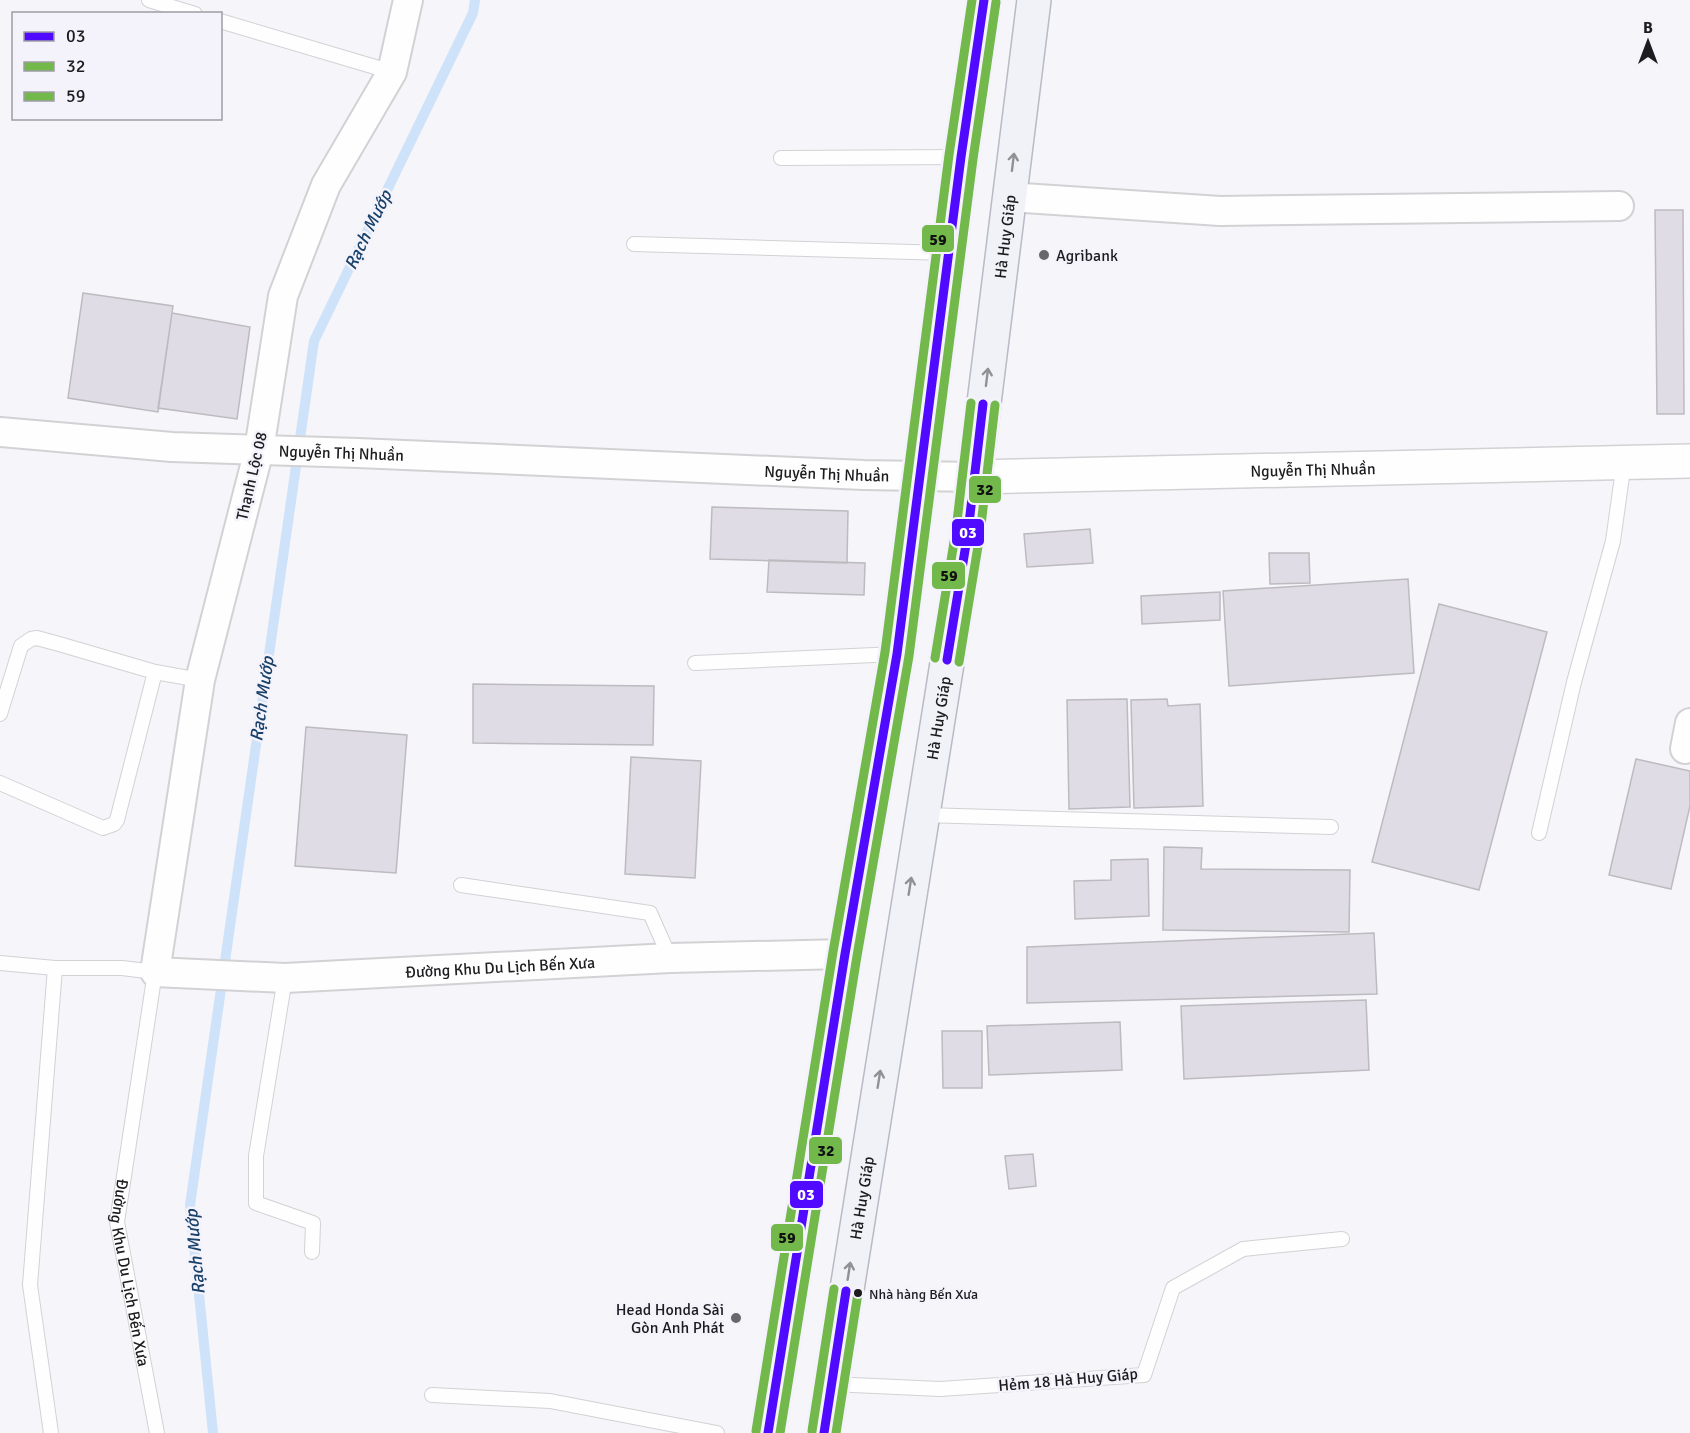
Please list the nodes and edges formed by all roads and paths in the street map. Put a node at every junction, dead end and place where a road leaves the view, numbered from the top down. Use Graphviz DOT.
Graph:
graph roads {
  1 [pos="149,0"];
  2 [pos="408,0"];
  3 [pos="984,0"];
  4 [pos="1034,0"];
  5 [pos="188,12"];
  6 [pos="222,22"];
  7 [pos="392,72"];
  8 [pos="961,157"];
  9 [pos="781,158"];
  10 [pos="1009,197"];
  11 [pos="1619,206"];
  12 [pos="634,244"];
  13 [pos="948,253"];
  14 [pos="0,432"];
  15 [pos="259,450"];
  16 [pos="1690,461"];
  17 [pos="1624,462"];
  18 [pos="921,474"];
  19 [pos="974,477"];
  20 [pos="897,654"];
  21 [pos="695,663"];
  22 [pos="155,672"];
  23 [pos="200,680"];
  24 [pos="0,714"];
  25 [pos="0,783"];
  26 [pos="921,814"];
  27 [pos="1331,827"];
  28 [pos="1539,832"];
  29 [pos="460,885"];
  30 [pos="845,954"];
  31 [pos="670,958"];
  32 [pos="0,963"];
  33 [pos="55,968"];
  34 [pos="155,972"];
  35 [pos="285,978"];
  36 [pos="1342,1239"];
  37 [pos="312,1252"];
  38 [pos="831,1384"];
  39 [pos="432,1395"];
  40 [pos="51,1433"];
  41 [pos="157,1433"];
  42 [pos="717,1433"];
  43 [pos="768,1433"];
  44 [pos="824,1433"];
  1 -- 5 [label="lane"];
  2 -- 7 [label="street, Thạnh Lộc 08"];
  3 -- 8 [label="main road"];
  10 -- 4 [label="main road, Hà Huy Giáp, one-way"];
  6 -- 7 [label="lane"];
  7 -- 15 [label="street, Thạnh Lộc 08"];
  8 -- 9 [label="lane"];
  8 -- 13 [label="main road"];
  10 -- 11 [label="street"];
  19 -- 10 [label="main road, Hà Huy Giáp, one-way"];
  12 -- 13 [label="lane"];
  13 -- 18 [label="main road"];
  14 -- 15 [label="street, Nguyễn Thị Nhuần"];
  15 -- 18 [label="street, Nguyễn Thị Nhuần"];
  15 -- 23 [label="street, Thạnh Lộc 08"];
  16 -- 17 [label="street, Nguyễn Thị Nhuần"];
  17 -- 19 [label="street, Nguyễn Thị Nhuần"];
  17 -- 28 [label="lane"];
  18 -- 19 [label="street, Nguyễn Thị Nhuần"];
  18 -- 20 [label="main road"];
  19 -- 26 [label="main road, Hà Huy Giáp"];
  20 -- 21 [label="lane"];
  20 -- 30 [label="main road"];
  22 -- 23 [label="lane"];
  22 -- 24 [label="lane"];
  22 -- 25 [label="lane"];
  23 -- 34 [label="street, Thạnh Lộc 08"];
  26 -- 27 [label="lane"];
  38 -- 26 [label="main road, Hà Huy Giáp, one-way"];
  29 -- 31 [label="lane"];
  30 -- 31 [label="street, Đường Khu Du Lịch Bến Xưa"];
  30 -- 43 [label="main road"];
  31 -- 35 [label="street, Đường Khu Du Lịch Bến Xưa"];
  32 -- 33 [label="lane, Đường Khu Du Lịch Bến Xưa"];
  33 -- 34 [label="lane, Đường Khu Du Lịch Bến Xưa"];
  33 -- 40 [label="lane"];
  34 -- 35 [label="street, Đường Khu Du Lịch Bến Xưa"];
  34 -- 41 [label="lane, Đường Khu Du Lịch Bến Xưa"];
  35 -- 37 [label="lane"];
  36 -- 38 [label="lane, Hẻm 18 Hà Huy Giáp"];
  38 -- 44 [label="main road, Hà Huy Giáp"];
  39 -- 42 [label="lane"];
}
